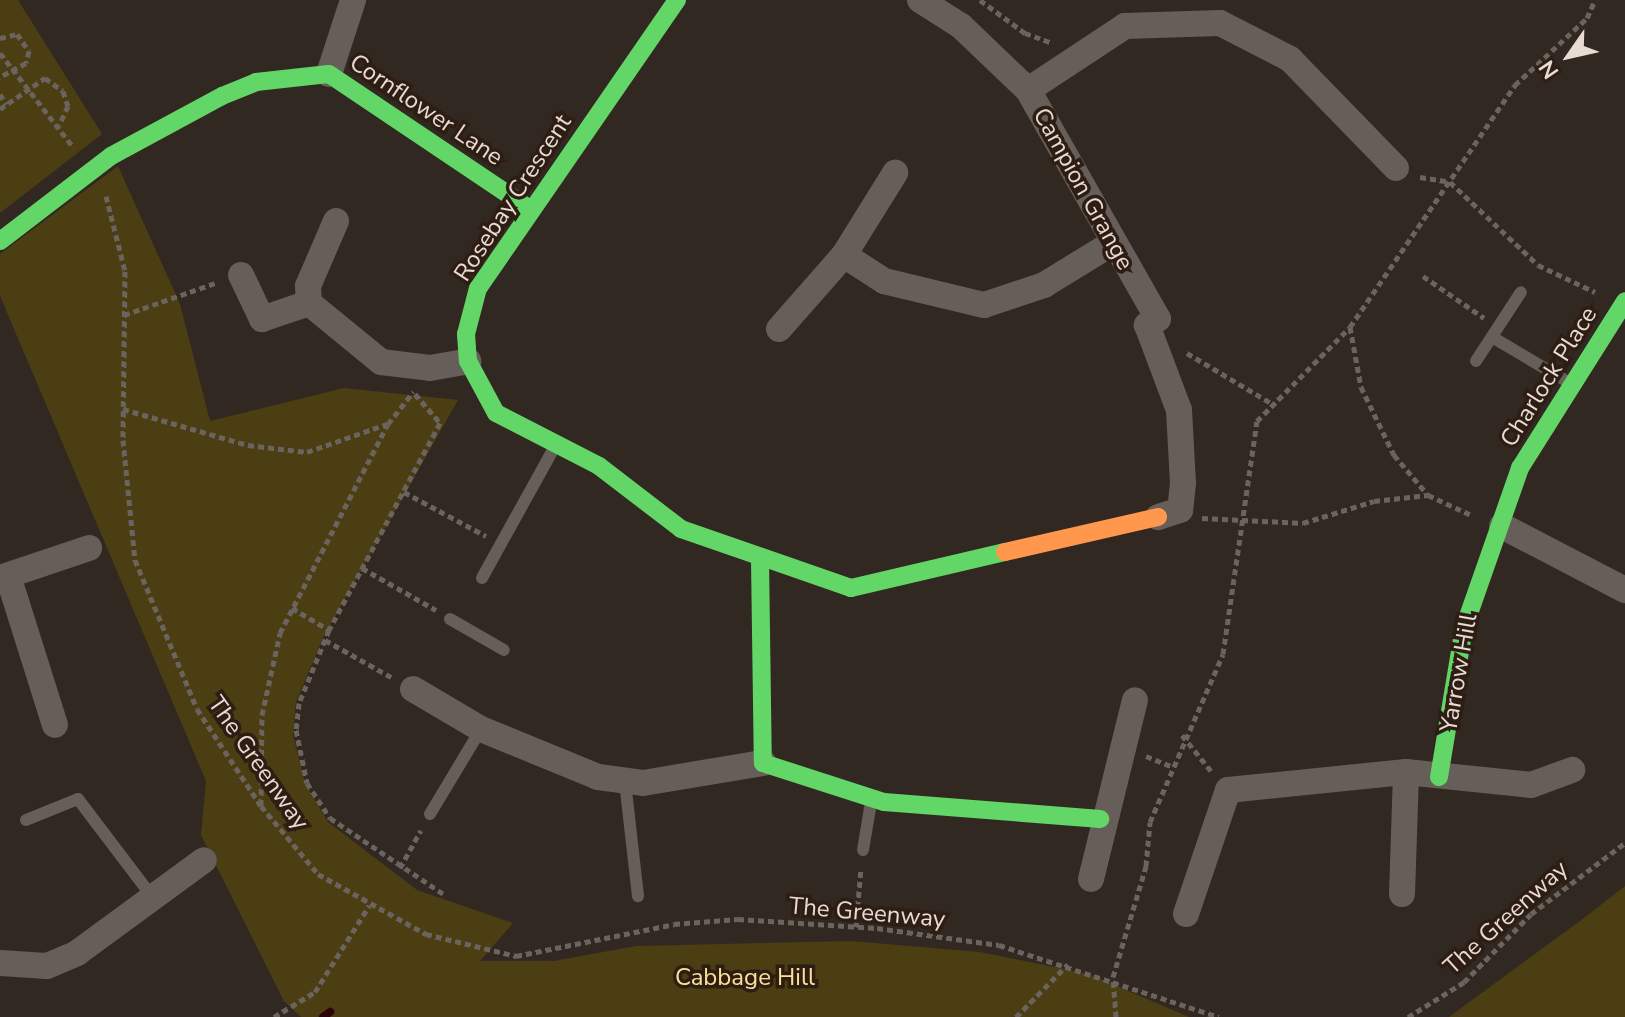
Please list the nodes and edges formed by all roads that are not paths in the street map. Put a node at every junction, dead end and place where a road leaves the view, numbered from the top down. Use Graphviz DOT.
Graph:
graph roads {
  1 [pos="353,0"];
  2 [pos="677,0"];
  3 [pos="920,0"];
  4 [pos="329,74"];
  5 [pos="1028,90"];
  6 [pos="1396,168"];
  7 [pos="895,173"];
  8 [pos="530,209"];
  9 [pos="336,221"];
  10 [pos="0,241"];
  11 [pos="1111,244"];
  12 [pos="844,255"];
  13 [pos="241,275"];
  14 [pos="1521,292"];
  15 [pos="1625,301"];
  16 [pos="309,303"];
  17 [pos="779,329"];
  18 [pos="1495,332"];
  19 [pos="468,361"];
  20 [pos="1476,361"];
  21 [pos="1571,383"];
  22 [pos="557,443"];
  23 [pos="1168,514"];
  24 [pos="1502,526"];
  25 [pos="89,548"];
  26 [pos="760,560"];
  27 [pos="4,577"];
  28 [pos="482,578"];
  29 [pos="1625,590"];
  30 [pos="450,619"];
  31 [pos="504,650"];
  32 [pos="413,689"];
  33 [pos="1135,700"];
  34 [pos="55,725"];
  35 [pos="481,729"];
  36 [pos="763,763"];
  37 [pos="1572,770"];
  38 [pos="1406,772"];
  39 [pos="1439,777"];
  40 [pos="625,782"];
  41 [pos="872,798"];
  42 [pos="430,814"];
  43 [pos="1100,819"];
  44 [pos="26,820"];
  45 [pos="863,850"];
  46 [pos="204,860"];
  47 [pos="1091,879"];
  48 [pos="1402,894"];
  49 [pos="638,896"];
  50 [pos="156,901"];
  51 [pos="1186,914"];
  52 [pos="0,963"];
  1 -- 4 [label="street"];
  2 -- 8 [label="street, Rosebay Crescent"];
  3 -- 5 [label="street, Campion Grange"];
  4 -- 8 [label="street, Cornflower Lane"];
  4 -- 10 [label="street, Cornflower Lane"];
  5 -- 6 [label="street"];
  5 -- 11 [label="street, Campion Grange"];
  7 -- 12 [label="street"];
  8 -- 19 [label="street, Rosebay Crescent"];
  9 -- 16 [label="street"];
  11 -- 12 [label="street"];
  11 -- 23 [label="street, Campion Grange"];
  12 -- 17 [label="street"];
  13 -- 16 [label="street"];
  14 -- 18 [label="lane"];
  15 -- 21 [label="street, Charlock Place"];
  16 -- 19 [label="street"];
  18 -- 20 [label="lane"];
  18 -- 21 [label="lane"];
  19 -- 22 [label="street"];
  21 -- 24 [label="street, Charlock Place"];
  22 -- 26 [label="street"];
  22 -- 28 [label="lane"];
  23 -- 26 [label="street"];
  24 -- 29 [label="street"];
  24 -- 39 [label="street, Yarrow Hill"];
  25 -- 27 [label="street"];
  26 -- 36 [label="street"];
  27 -- 34 [label="street"];
  30 -- 31 [label="lane"];
  32 -- 35 [label="street"];
  33 -- 43 [label="street"];
  35 -- 40 [label="street"];
  35 -- 42 [label="lane"];
  36 -- 40 [label="street"];
  36 -- 41 [label="street"];
  37 -- 39 [label="street"];
  38 -- 39 [label="street"];
  38 -- 48 [label="street"];
  38 -- 51 [label="street"];
  40 -- 49 [label="lane"];
  41 -- 43 [label="street"];
  41 -- 45 [label="lane"];
  43 -- 47 [label="street"];
  44 -- 50 [label="lane"];
  46 -- 50 [label="street"];
  50 -- 52 [label="street"];
}
